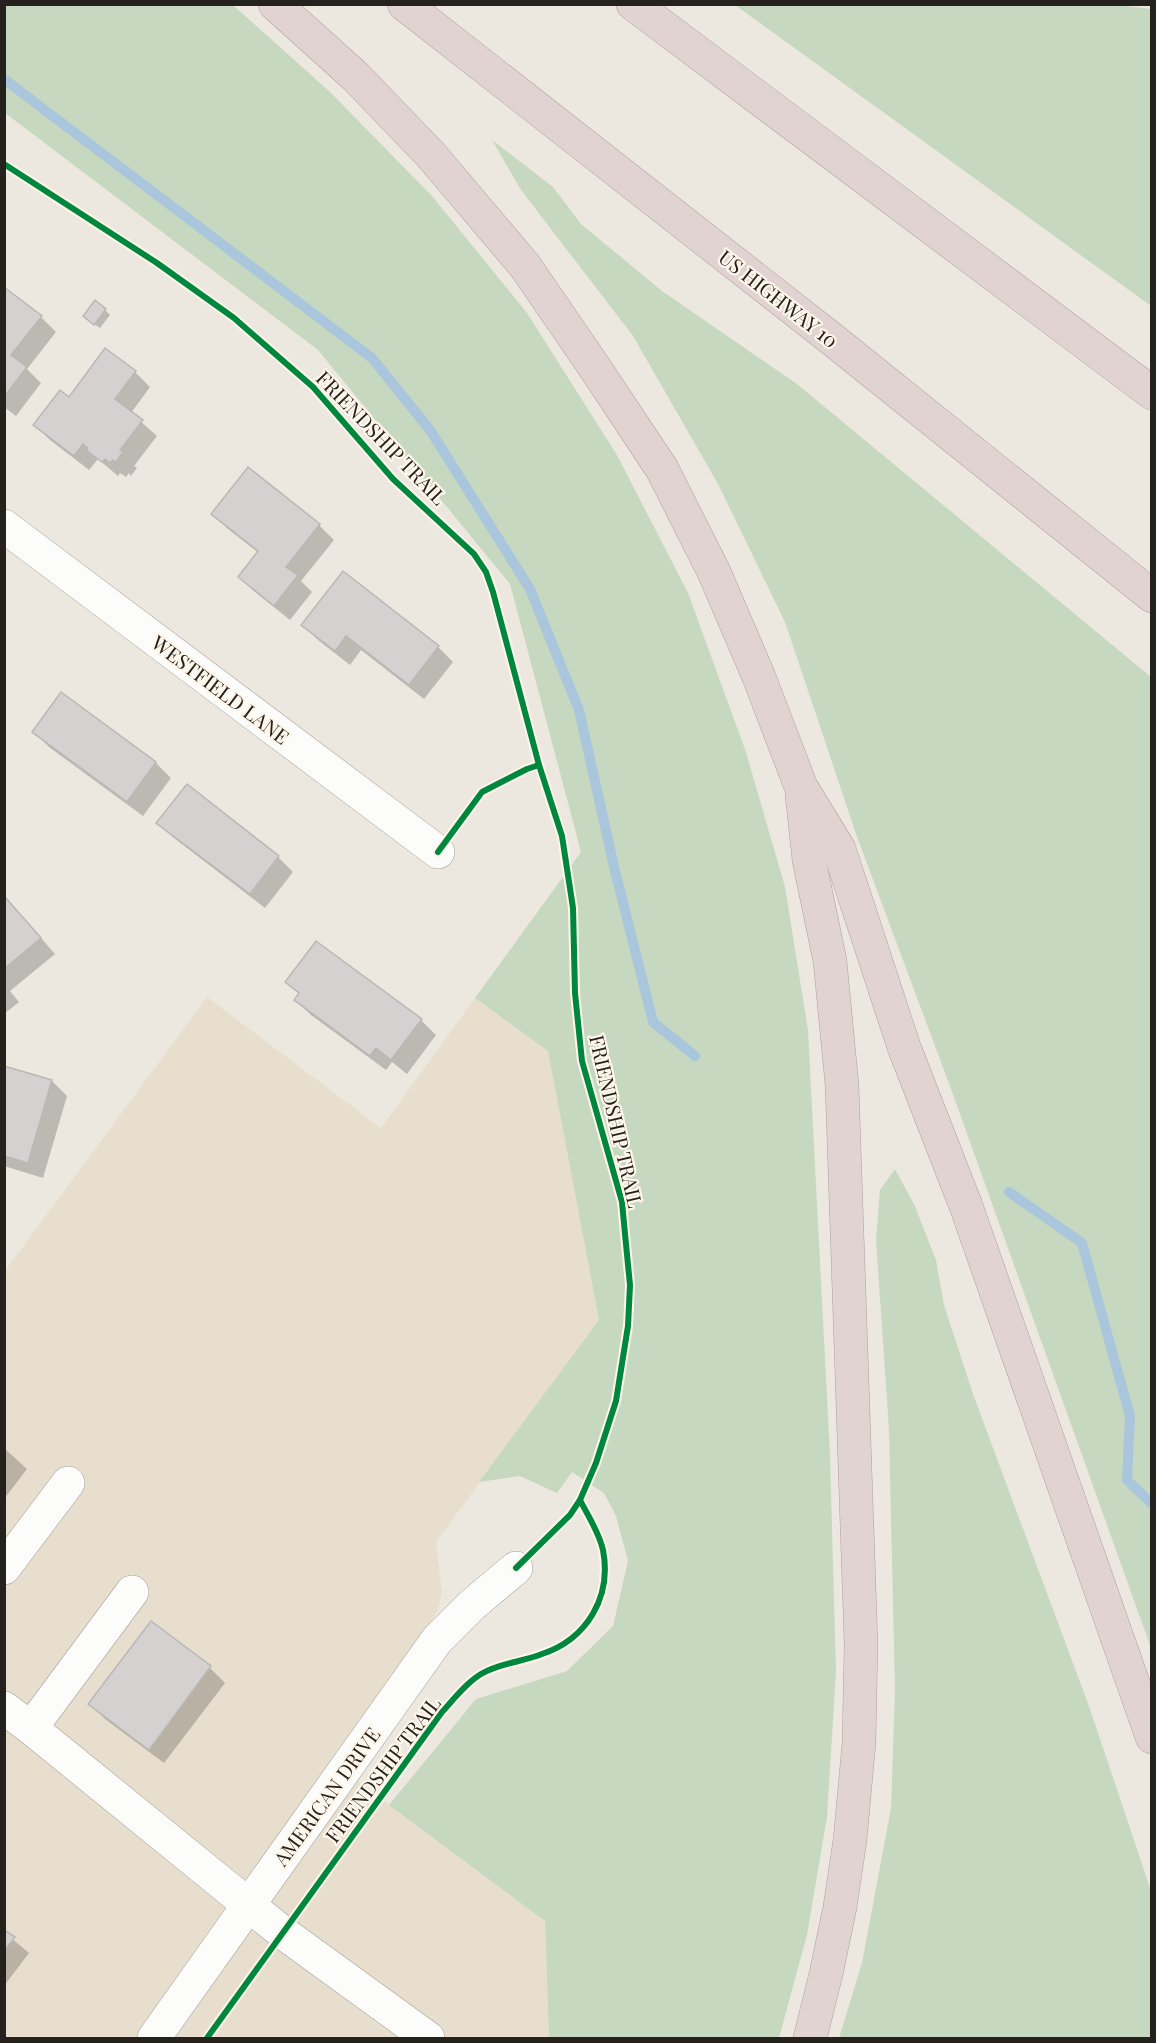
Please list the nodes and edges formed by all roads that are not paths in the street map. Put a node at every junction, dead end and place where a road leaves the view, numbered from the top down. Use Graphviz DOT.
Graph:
graph roads {
  1 [pos="275,4"];
  2 [pos="404,4"];
  3 [pos="633,4"];
  4 [pos="1152,393"];
  5 [pos="4,526"];
  6 [pos="1152,596"];
  7 [pos="801,787"];
  8 [pos="438,852"];
  9 [pos="68,1483"];
  10 [pos="4,1568"];
  11 [pos="516,1568"];
  12 [pos="132,1592"];
  13 [pos="4,1708"];
  14 [pos="31,1728"];
  15 [pos="1152,1737"];
  16 [pos="247,1905"];
  17 [pos="154,2038"];
  18 [pos="428,2038"];
  19 [pos="810,2038"];
  1 -- 7 [label="highway"];
  2 -- 6 [label="highway, US HIGHWAY 10"];
  3 -- 4 [label="highway"];
  5 -- 8 [label="street, WESTFIELD LANE"];
  7 -- 15 [label="highway"];
  7 -- 19 [label="highway"];
  9 -- 10 [label="street"];
  11 -- 16 [label="street, AMERICAN DRIVE"];
  12 -- 14 [label="street"];
  13 -- 14 [label="street"];
  14 -- 16 [label="street"];
  16 -- 17 [label="street, AMERICAN DRIVE"];
  16 -- 18 [label="street"];
}
